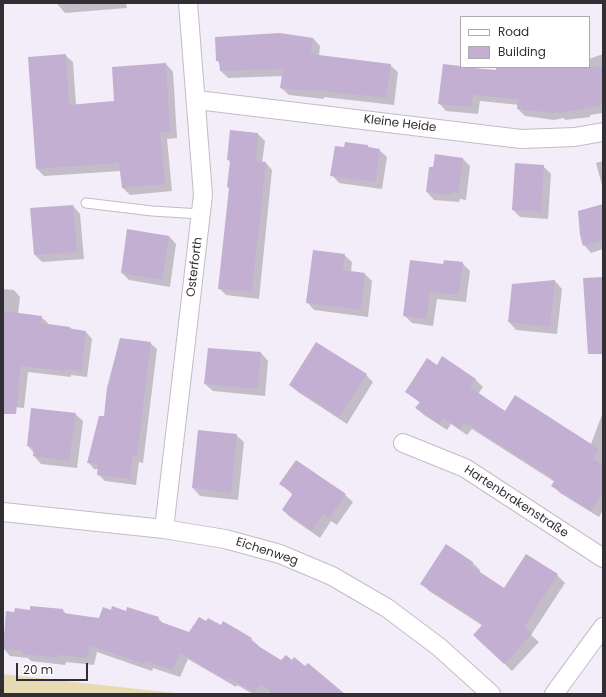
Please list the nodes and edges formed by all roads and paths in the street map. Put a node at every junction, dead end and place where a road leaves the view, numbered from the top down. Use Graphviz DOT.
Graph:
graph roads {
  1 [pos="188,3"];
  2 [pos="196,100"];
  3 [pos="603,132"];
  4 [pos="86,203"];
  5 [pos="201,214"];
  6 [pos="403,443"];
  7 [pos="3,512"];
  8 [pos="164,529"];
  9 [pos="603,558"];
  10 [pos="603,627"];
  11 [pos="491,694"];
  12 [pos="554,694"];
  1 -- 2 [label="street, Osterforth"];
  2 -- 3 [label="street, Kleine Heide"];
  2 -- 5 [label="street, Osterforth"];
  4 -- 5 [label="lane"];
  5 -- 8 [label="street, Osterforth"];
  6 -- 9 [label="street, Hartenbrakenstraße"];
  7 -- 8 [label="street, Eichenweg"];
  8 -- 11 [label="street, Eichenweg"];
  10 -- 12 [label="street"];
}
